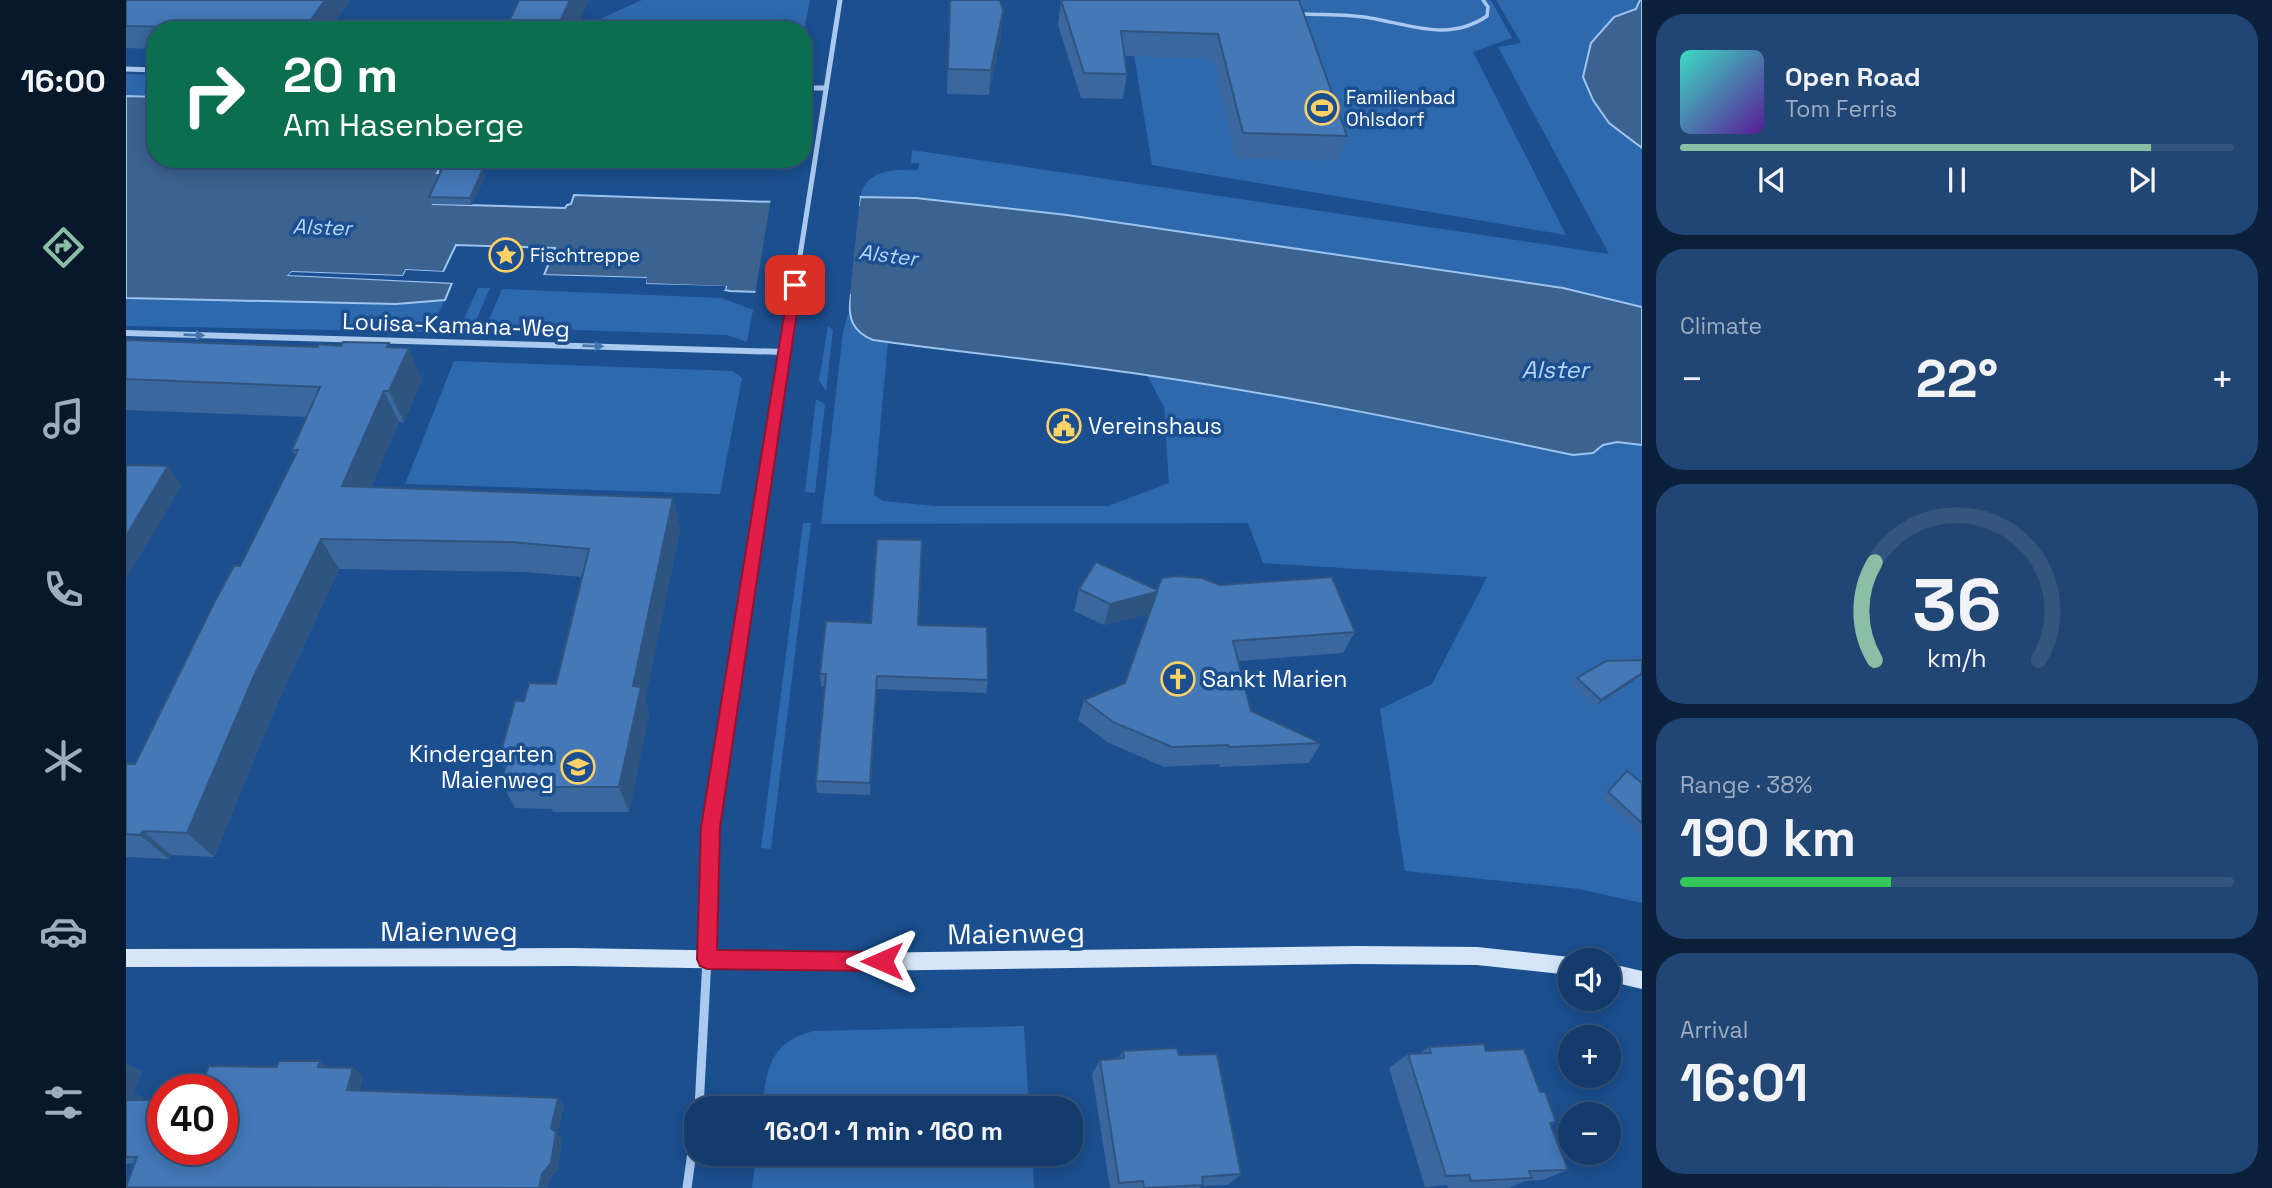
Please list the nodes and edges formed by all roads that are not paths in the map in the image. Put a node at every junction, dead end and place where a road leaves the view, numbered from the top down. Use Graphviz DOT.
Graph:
graph roads {
  1 [pos="841,0"];
  2 [pos="1483,0"];
  3 [pos="1304,14"];
  4 [pos="126,69"];
  5 [pos="147,70"];
  6 [pos="812,88"];
  7 [pos="826,88"];
  8 [pos="126,333"];
  9 [pos="784,352"];
  10 [pos="126,958"];
  11 [pos="707,959"];
  12 [pos="1558,965"];
  13 [pos="1621,975"];
  14 [pos="1642,980"];
  15 [pos="700,1096"];
  16 [pos="690,1166"];
  17 [pos="687,1188"];
  1 -- 7 [label="street"];
  2 -- 3 [label="lane"];
  4 -- 5 [label="street"];
  6 -- 7 [label="street"];
  7 -- 9 [label="street"];
  8 -- 9 [label="street, Louisa-Kamana-Weg, one-way"];
  9 -- 11 [label="street"];
  10 -- 11 [label="street, Maienweg"];
  11 -- 12 [label="street, Maienweg"];
  11 -- 15 [label="street"];
  13 -- 14 [label="street"];
  16 -- 17 [label="street"];
}
